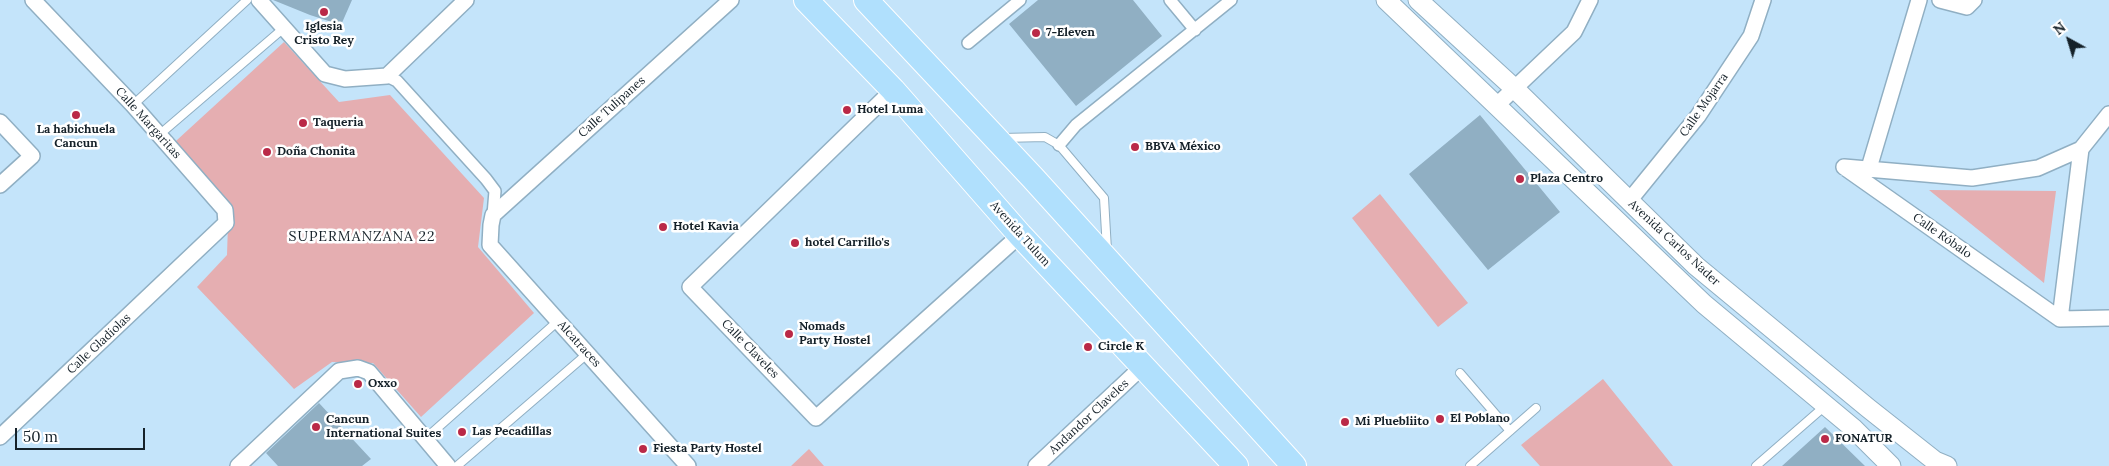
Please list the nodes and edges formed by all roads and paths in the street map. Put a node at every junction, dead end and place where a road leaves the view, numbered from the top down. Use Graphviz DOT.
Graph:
graph roads {
  1 [pos="33,0"];
  2 [pos="247,0"];
  3 [pos="259,0"];
  4 [pos="466,0"];
  5 [pos="731,0"];
  6 [pos="806,0"];
  7 [pos="1020,0"];
  8 [pos="1170,0"];
  9 [pos="1231,0"];
  10 [pos="1386,0"];
  11 [pos="1418,0"];
  12 [pos="1590,0"];
  13 [pos="1762,0"];
  14 [pos="1919,0"];
  15 [pos="1940,0"];
  16 [pos="1974,0"];
  17 [pos="871,3"];
  18 [pos="285,27"];
  19 [pos="1195,30"];
  20 [pos="968,43"];
  21 [pos="387,76"];
  22 [pos="1514,88"];
  23 [pos="893,90"];
  24 [pos="133,105"];
  25 [pos="1496,105"];
  26 [pos="2109,114"];
  27 [pos="0,122"];
  28 [pos="159,135"];
  29 [pos="994,138"];
  30 [pos="1059,145"];
  31 [pos="2081,149"];
  32 [pos="1868,168"];
  33 [pos="0,185"];
  34 [pos="1629,201"];
  35 [pos="493,215"];
  36 [pos="1020,235"];
  37 [pos="197,251"];
  38 [pos="1107,260"];
  39 [pos="2109,318"];
  40 [pos="2060,319"];
  41 [pos="558,321"];
  42 [pos="587,354"];
  43 [pos="1142,367"];
  44 [pos="1460,373"];
  45 [pos="1826,405"];
  46 [pos="1536,408"];
  47 [pos="1510,431"];
  48 [pos="0,437"];
  49 [pos="425,440"];
  50 [pos="1939,464"];
  51 [pos="238,466"];
  52 [pos="448,466"];
  53 [pos="456,466"];
  54 [pos="688,466"];
  55 [pos="1036,466"];
  56 [pos="1236,466"];
  57 [pos="1294,466"];
  58 [pos="1470,466"];
  59 [pos="1756,466"];
  60 [pos="1891,466"];
  1 -- 24 [label="street, Calle Margaritas"];
  2 -- 24 [label="lane"];
  3 -- 18 [label="street"];
  4 -- 21 [label="street"];
  5 -- 35 [label="street, Calle Tulipanes"];
  6 -- 23 [label="main road, Avenida Tulum"];
  7 -- 20 [label="street"];
  8 -- 19 [label="street"];
  9 -- 19 [label="street"];
  10 -- 25 [label="street, Avenida Carlos Nader"];
  11 -- 22 [label="street, Avenida Carlos Nader"];
  12 -- 22 [label="street"];
  13 -- 34 [label="street, Calle Mojarra"];
  14 -- 32 [label="street"];
  15 -- 16 [label="street"];
  17 -- 29 [label="main road"];
  18 -- 21 [label="street"];
  18 -- 28 [label="lane"];
  19 -- 30 [label="street"];
  21 -- 35 [label="street"];
  22 -- 25 [label="street"];
  22 -- 34 [label="street, Avenida Carlos Nader"];
  23 -- 36 [label="main road, Avenida Tulum"];
  23 -- 36 [label="street, Calle Claveles"];
  24 -- 28 [label="street, Calle Margaritas"];
  25 -- 45 [label="street, Avenida Carlos Nader"];
  26 -- 31 [label="street, Calle Róbalo"];
  27 -- 33 [label="street"];
  28 -- 37 [label="street, Calle Margaritas"];
  29 -- 30 [label="lane"];
  29 -- 38 [label="main road"];
  30 -- 38 [label="lane"];
  31 -- 32 [label="street, Calle Róbalo"];
  31 -- 40 [label="street"];
  32 -- 40 [label="street, Calle Róbalo"];
  34 -- 50 [label="street, Avenida Carlos Nader"];
  35 -- 41 [label="street, Alcatraces"];
  36 -- 43 [label="main road, Avenida Tulum"];
  37 -- 48 [label="street, Calle Gladiolas"];
  38 -- 57 [label="main road"];
  39 -- 40 [label="street"];
  41 -- 42 [label="street, Alcatraces"];
  41 -- 49 [label="lane"];
  42 -- 53 [label="lane"];
  42 -- 54 [label="street, Alcatraces"];
  43 -- 55 [label="street, Andandor Claveles"];
  43 -- 56 [label="main road, Avenida Tulum"];
  44 -- 47 [label="lane"];
  45 -- 59 [label="lane"];
  45 -- 60 [label="street, Avenida Carlos Nader"];
  46 -- 47 [label="lane"];
  47 -- 58 [label="lane"];
  49 -- 51 [label="street"];
  49 -- 52 [label="street"];
}
